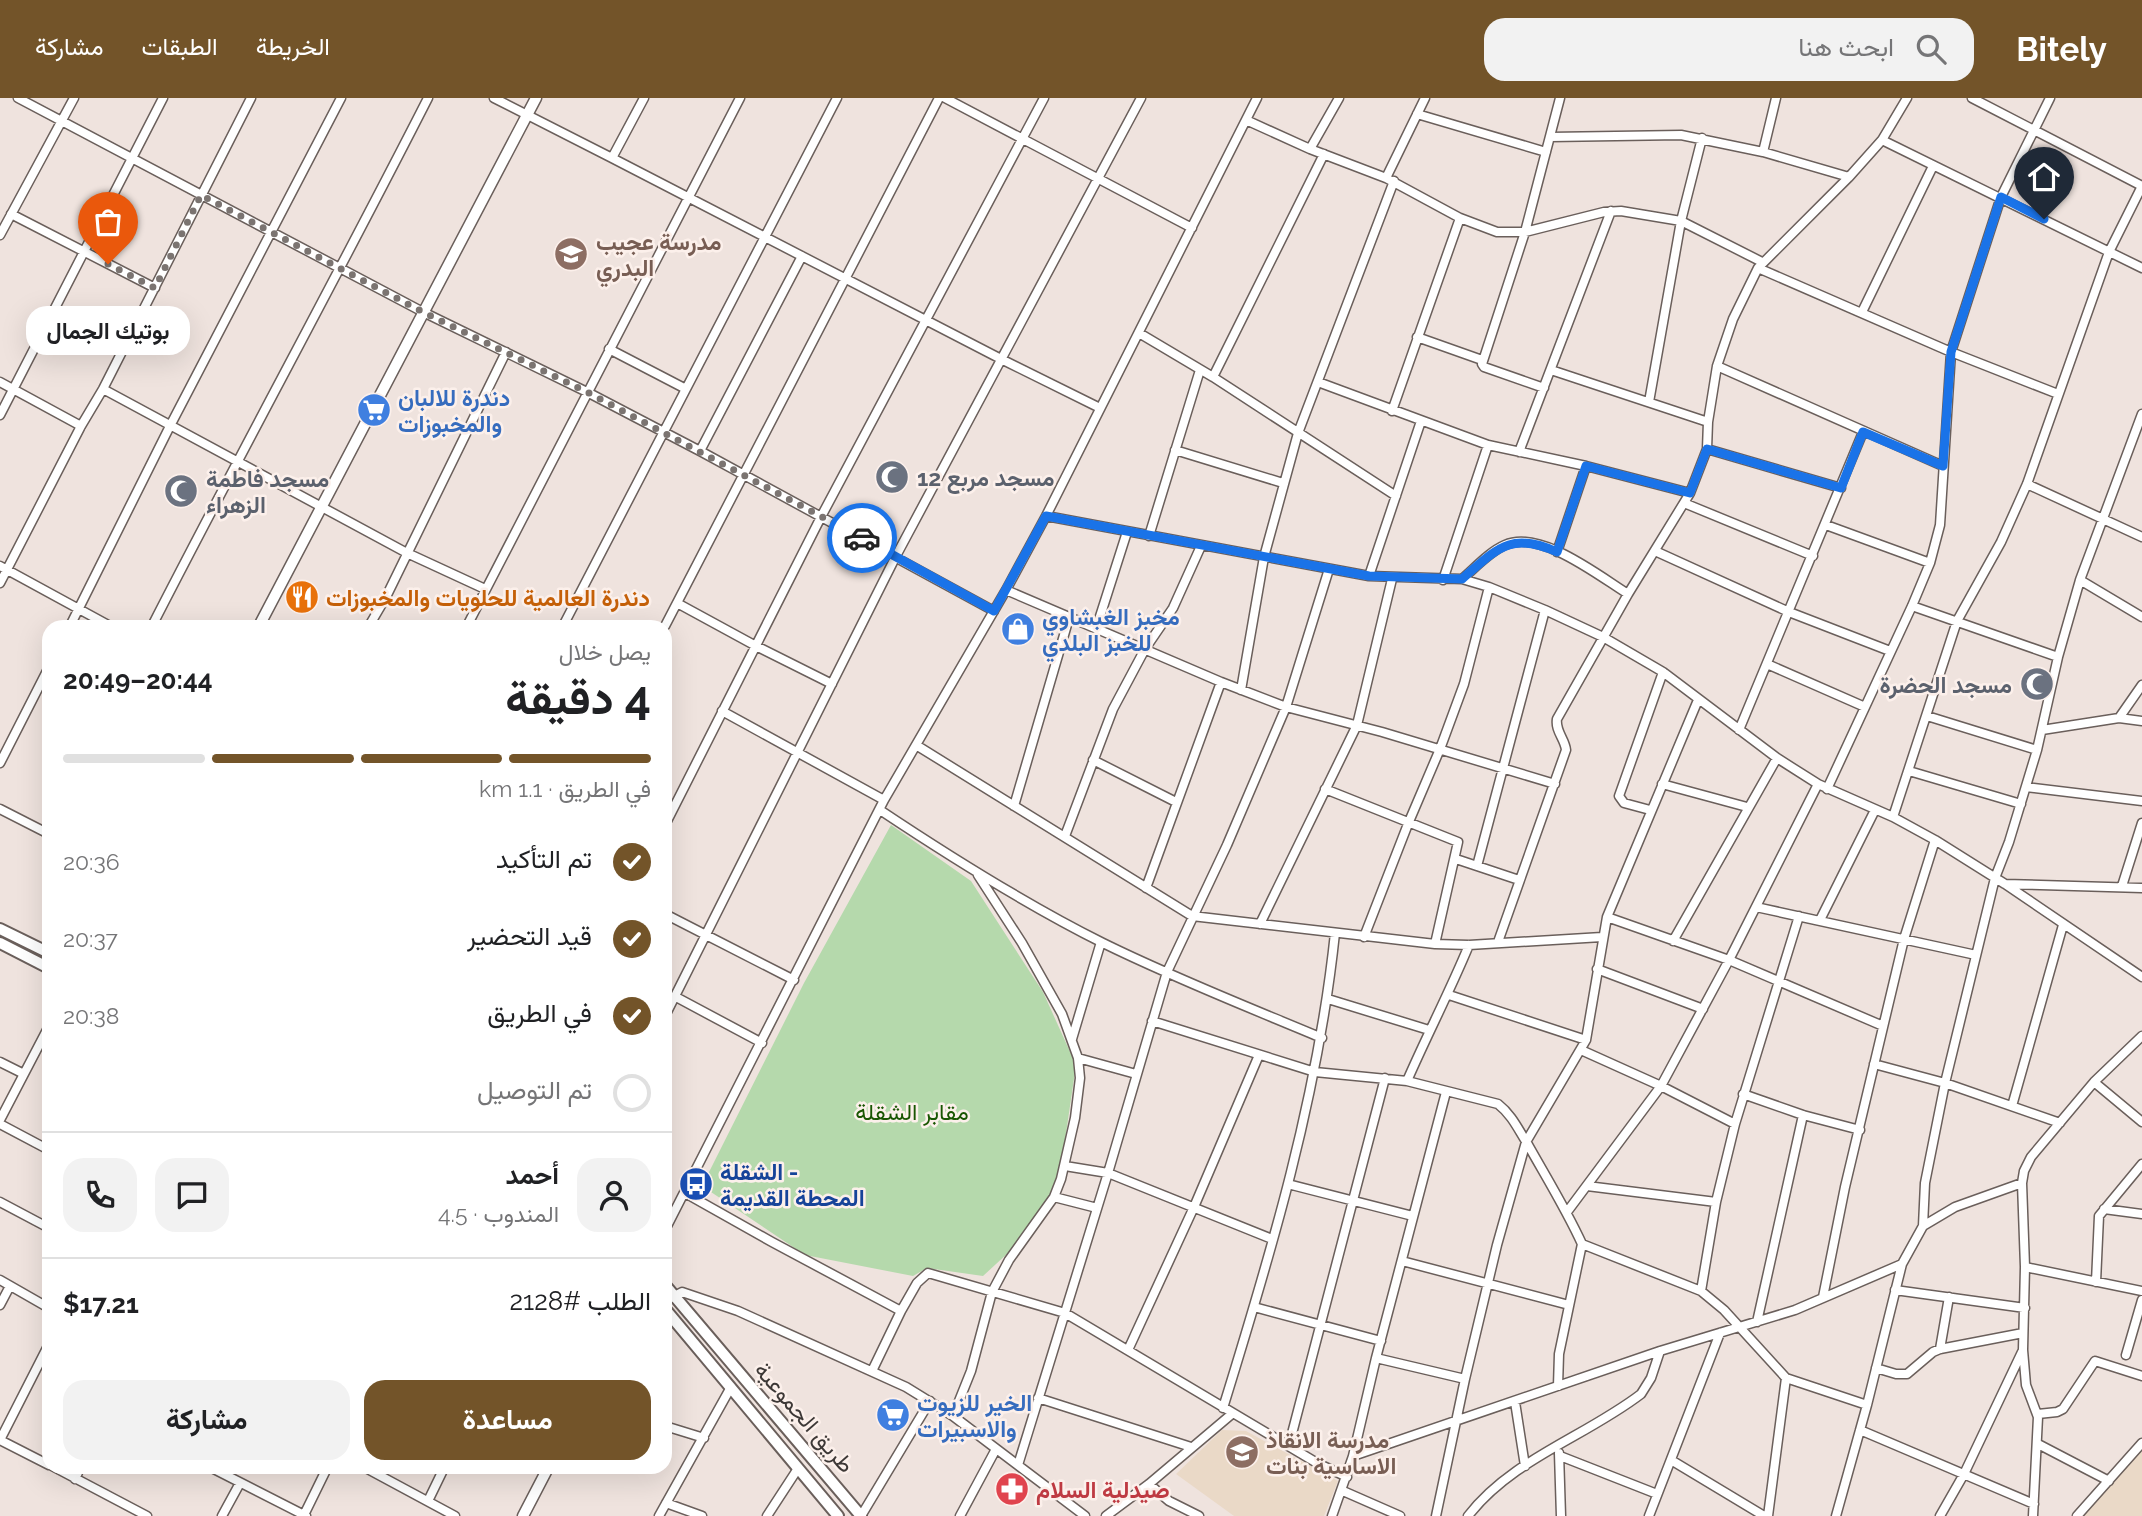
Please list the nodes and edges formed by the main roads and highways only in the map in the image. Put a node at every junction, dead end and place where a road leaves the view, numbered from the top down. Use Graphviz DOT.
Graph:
graph roads {
  1 [pos="0,929"];
  2 [pos="0,943"];
  3 [pos="42,950"];
  4 [pos="42,964"];
  5 [pos="672,1301"];
  6 [pos="672,1317"];
  7 [pos="838,1516"];
  8 [pos="861,1516"];
  1 -- 3 [label="main road"];
  2 -- 4 [label="main road"];
  5 -- 8 [label="main road, طريق الجموعية"];
  6 -- 7 [label="main road, طريق الجموعية"];
}
